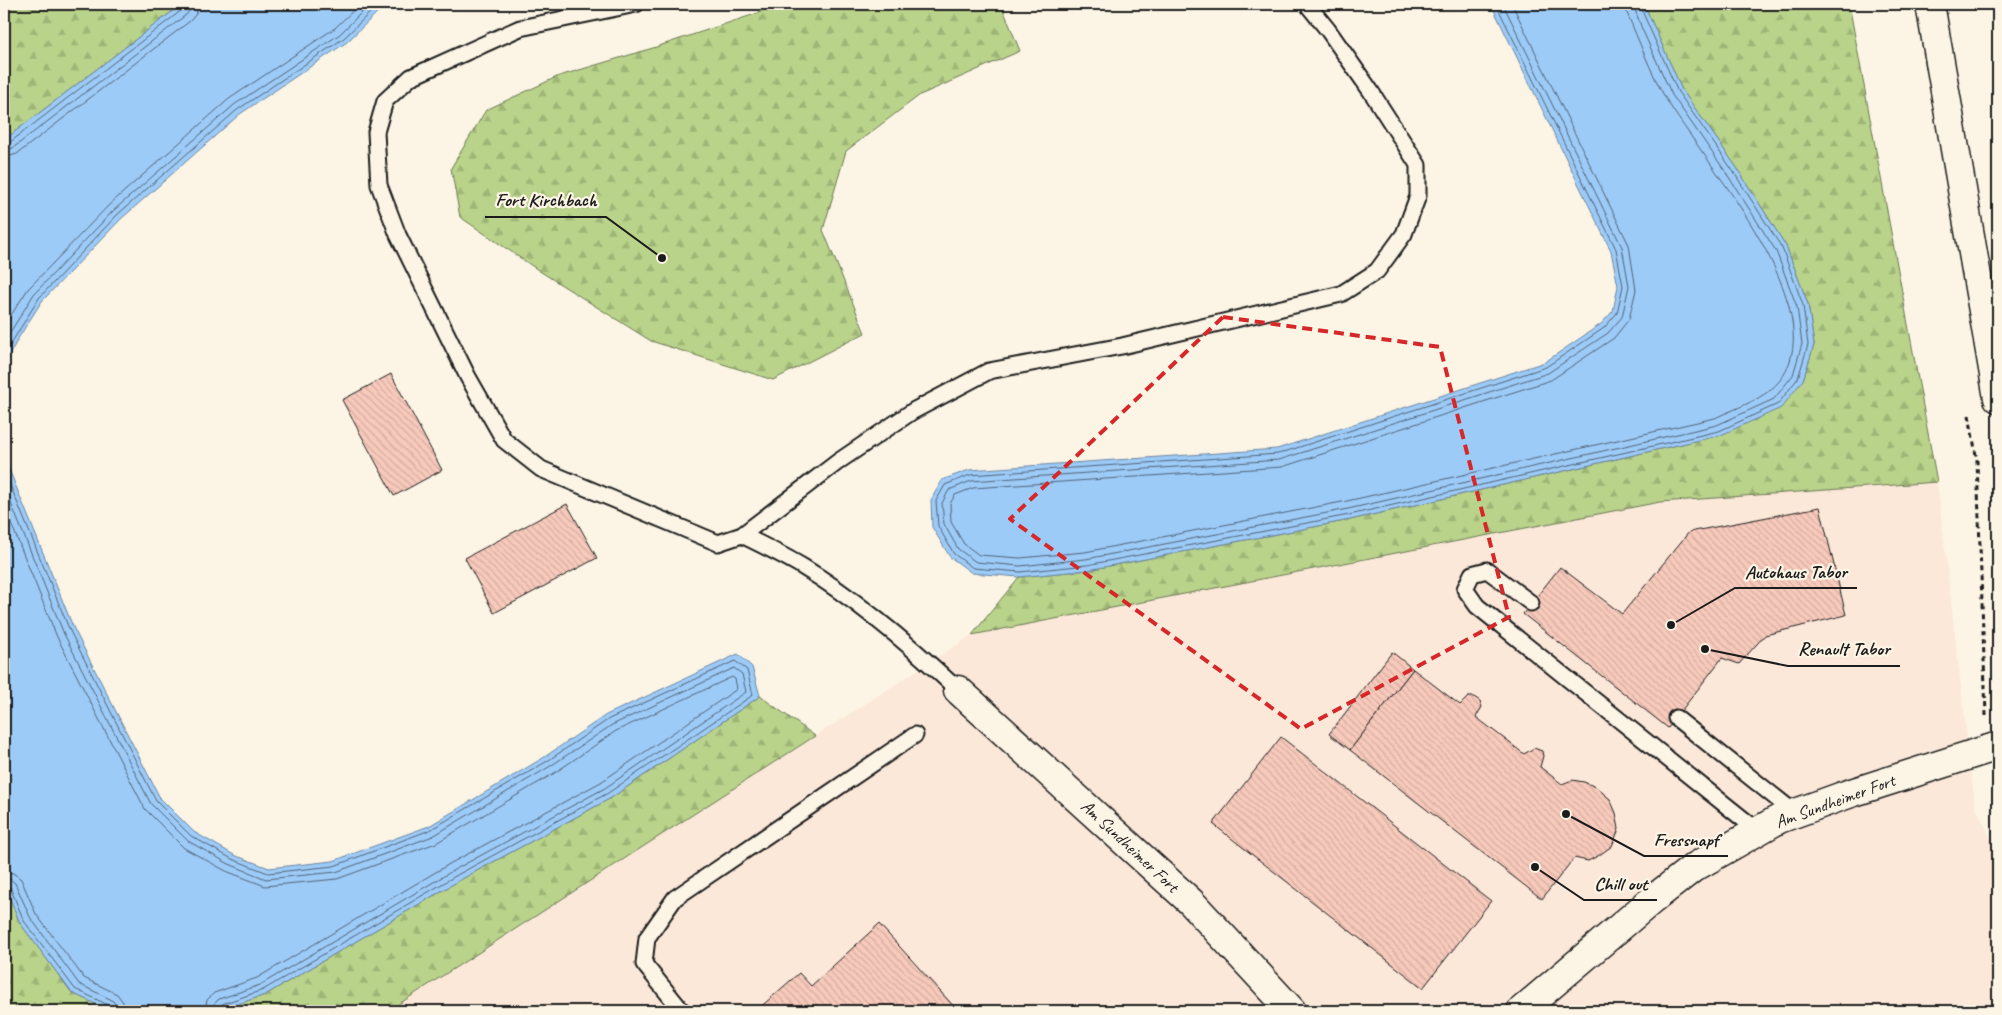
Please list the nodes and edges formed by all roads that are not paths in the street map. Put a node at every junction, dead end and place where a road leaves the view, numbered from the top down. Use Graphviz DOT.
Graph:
graph roads {
  1 [pos="636,4"];
  2 [pos="1307,4"];
  3 [pos="1930,4"];
  4 [pos="1998,398"];
  5 [pos="742,535"];
  6 [pos="1532,603"];
  7 [pos="958,690"];
  8 [pos="1676,718"];
  9 [pos="915,735"];
  10 [pos="1993,747"];
  11 [pos="1795,813"];
  12 [pos="1758,831"];
  13 [pos="682,1011"];
  14 [pos="1292,1011"];
  15 [pos="1521,1011"];
  1 -- 5 [label="lane"];
  2 -- 5 [label="lane"];
  3 -- 4 [label="street"];
  5 -- 7 [label="lane"];
  6 -- 12 [label="lane"];
  7 -- 14 [label="street, Am Sundheimer Fort"];
  8 -- 11 [label="lane"];
  9 -- 13 [label="lane"];
  10 -- 11 [label="street, Am Sundheimer Fort"];
  11 -- 12 [label="street, Am Sundheimer Fort"];
  12 -- 15 [label="street, Am Sundheimer Fort"];
}
